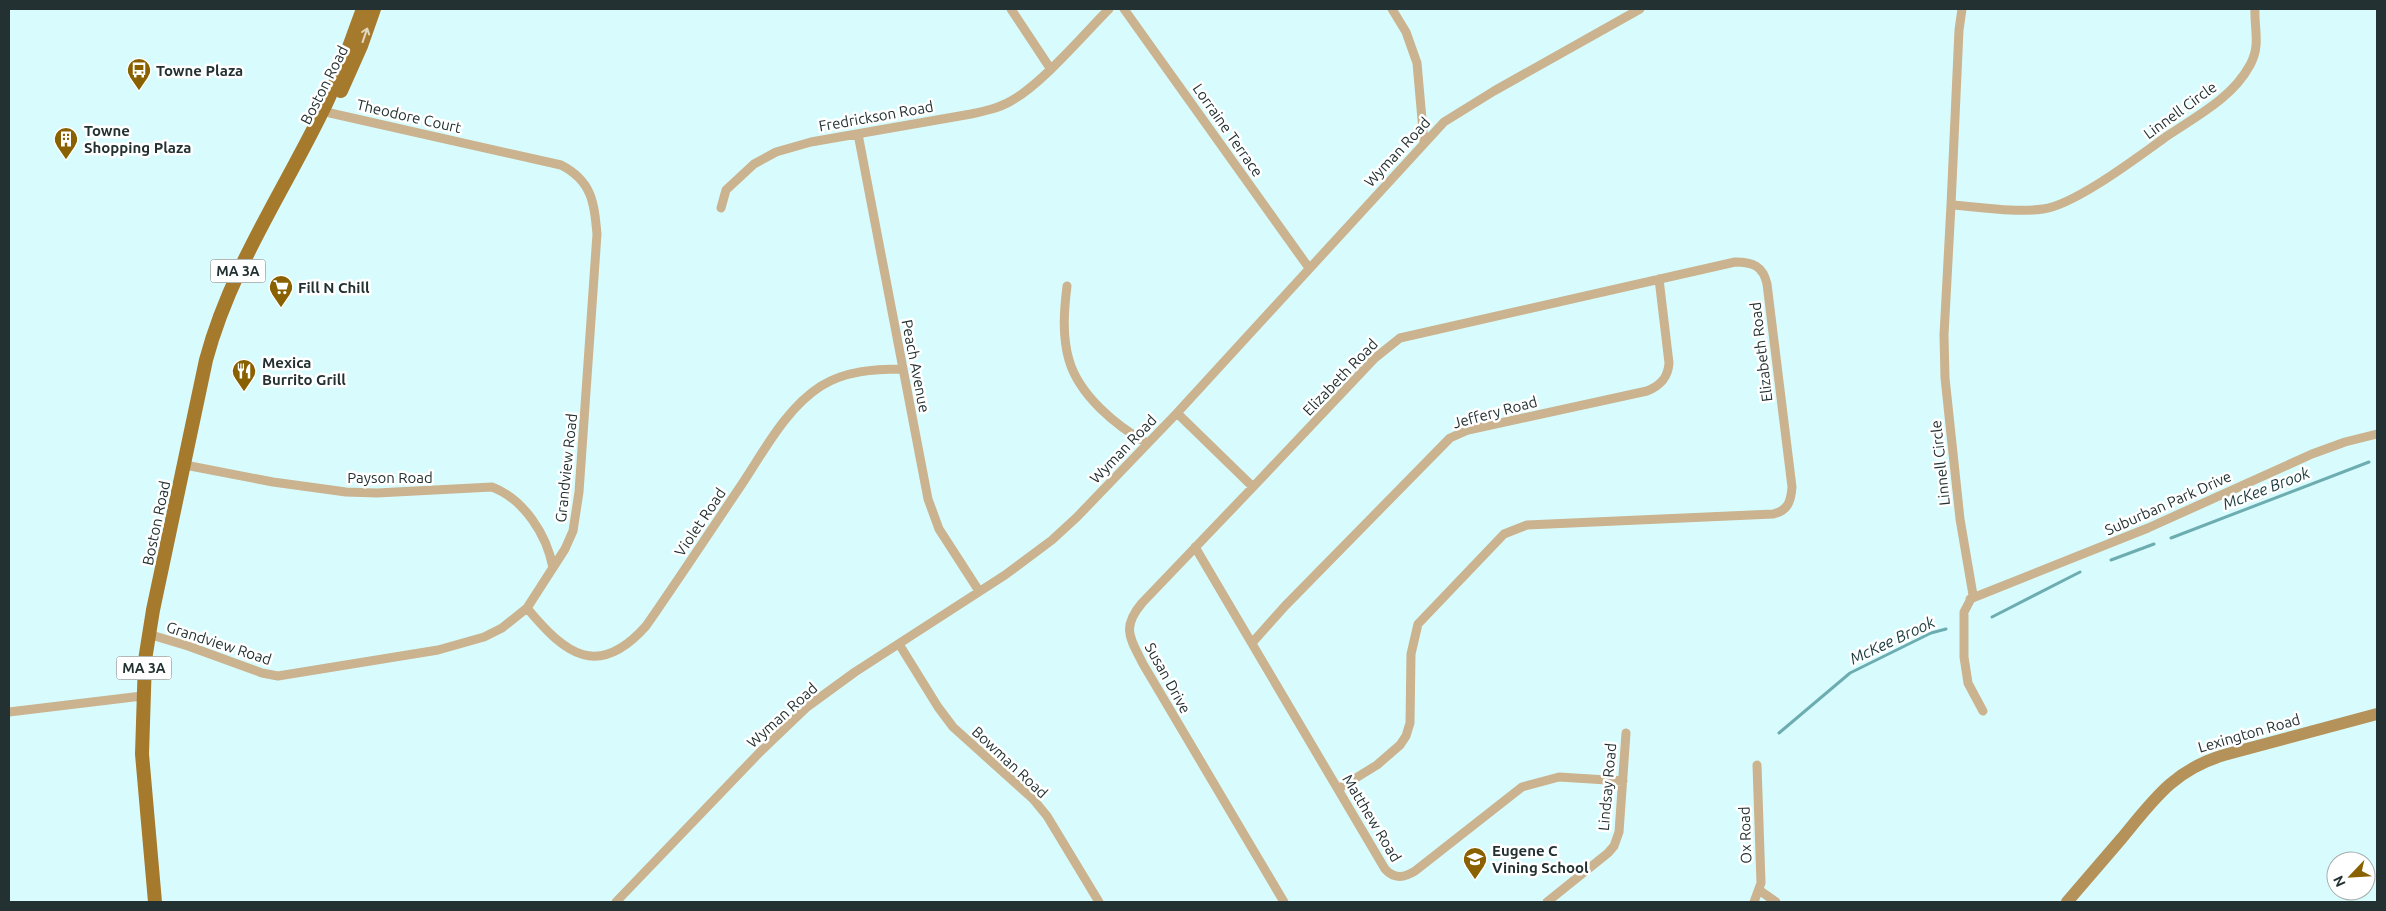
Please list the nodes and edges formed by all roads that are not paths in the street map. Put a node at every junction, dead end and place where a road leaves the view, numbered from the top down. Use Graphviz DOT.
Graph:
graph roads {
  1 [pos="363,9"];
  2 [pos="374,9"];
  3 [pos="1011,9"];
  4 [pos="1109,9"];
  5 [pos="1124,9"];
  6 [pos="1392,9"];
  7 [pos="1640,9"];
  8 [pos="1962,9"];
  9 [pos="2255,9"];
  10 [pos="1050,68"];
  11 [pos="330,113"];
  12 [pos="858,134"];
  13 [pos="1424,142"];
  14 [pos="482,147"];
  15 [pos="293,170"];
  16 [pos="1951,205"];
  17 [pos="721,208"];
  18 [pos="1309,268"];
  19 [pos="1658,279"];
  20 [pos="1067,286"];
  21 [pos="902,369"];
  22 [pos="1177,413"];
  23 [pos="2377,434"];
  24 [pos="1147,443"];
  25 [pos="185,465"];
  26 [pos="1253,487"];
  27 [pos="1196,547"];
  28 [pos="553,568"];
  29 [pos="979,591"];
  30 [pos="1970,599"];
  31 [pos="527,608"];
  32 [pos="148,634"];
  33 [pos="1252,643"];
  34 [pos="899,644"];
  35 [pos="142,696"];
  36 [pos="1983,711"];
  37 [pos="9,712"];
  38 [pos="2377,714"];
  39 [pos="1626,733"];
  40 [pos="1757,765"];
  41 [pos="1623,781"];
  42 [pos="1338,789"];
  43 [pos="1759,890"];
  44 [pos="155,902"];
  45 [pos="616,902"];
  46 [pos="1099,902"];
  47 [pos="1284,902"];
  48 [pos="1546,902"];
  49 [pos="1754,902"];
  50 [pos="1776,902"];
  51 [pos="2067,902"];
  1 -- 15 [label="main road, Boston Road / MA 3A"];
  11 -- 2 [label="main road, Boston Road / MA 3A, one-way"];
  3 -- 10 [label="street"];
  4 -- 10 [label="street, Fredrickson Road"];
  5 -- 18 [label="street, Lorraine Terrace"];
  6 -- 13 [label="street"];
  7 -- 13 [label="street, Wyman Road"];
  8 -- 16 [label="street, Linnell Circle"];
  9 -- 16 [label="street, Linnell Circle"];
  10 -- 12 [label="street, Fredrickson Road"];
  11 -- 14 [label="street, Theodore Court"];
  11 -- 15 [label="main road, Boston Road / MA 3A"];
  12 -- 17 [label="street, Fredrickson Road"];
  12 -- 21 [label="street, Peach Avenue"];
  13 -- 18 [label="street, Wyman Road"];
  14 -- 28 [label="street, Grandview Road"];
  15 -- 25 [label="main road, Boston Road / MA 3A"];
  16 -- 30 [label="street, Linnell Circle"];
  18 -- 22 [label="street, Wyman Road"];
  19 -- 26 [label="street, Elizabeth Road"];
  19 -- 33 [label="street, Jeffery Road"];
  19 -- 42 [label="street, Elizabeth Road"];
  20 -- 24 [label="street"];
  21 -- 29 [label="street, Peach Avenue"];
  21 -- 31 [label="street, Violet Road"];
  22 -- 24 [label="street, Wyman Road"];
  22 -- 26 [label="street"];
  23 -- 30 [label="street, Suburban Park Drive"];
  24 -- 29 [label="street, Wyman Road"];
  25 -- 28 [label="street, Payson Road"];
  25 -- 32 [label="main road, Boston Road / MA 3A"];
  26 -- 27 [label="street, Susan Drive"];
  27 -- 33 [label="street, Matthew Road"];
  27 -- 47 [label="street, Susan Drive"];
  28 -- 31 [label="street, Grandview Road"];
  29 -- 34 [label="street, Wyman Road"];
  30 -- 36 [label="street, Linnell Circle"];
  31 -- 32 [label="street, Grandview Road"];
  32 -- 35 [label="main road, Boston Road / MA 3A"];
  33 -- 42 [label="street, Matthew Road"];
  34 -- 45 [label="street, Wyman Road"];
  34 -- 46 [label="street, Bowman Road"];
  35 -- 37 [label="street"];
  35 -- 44 [label="main road, Boston Road / MA 3A"];
  38 -- 51 [label="street, Lexington Road"];
  39 -- 41 [label="street, Lindsay Road"];
  40 -- 43 [label="street, Ox Road"];
  41 -- 42 [label="street, Matthew Road"];
  41 -- 48 [label="street, Lindsay Road"];
  43 -- 49 [label="street, Ox Road"];
  43 -- 50 [label="street"];
}
